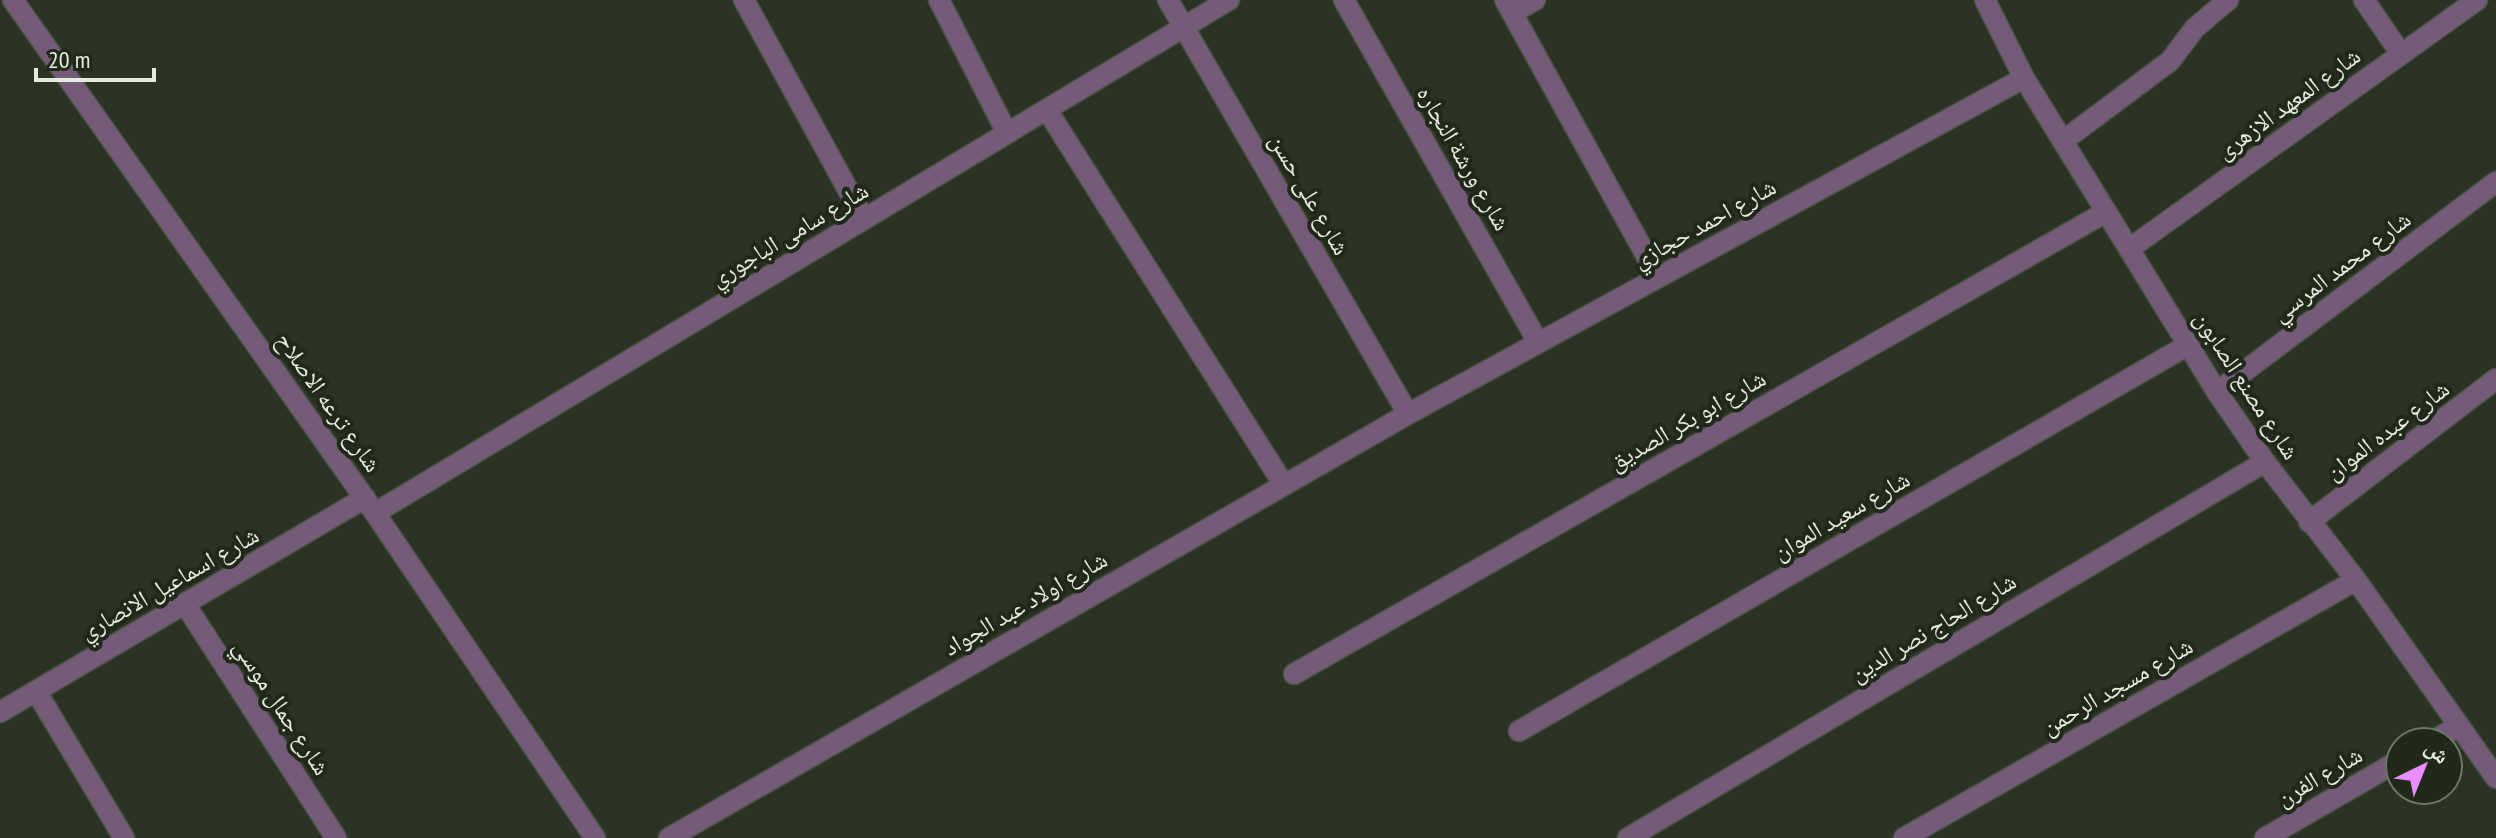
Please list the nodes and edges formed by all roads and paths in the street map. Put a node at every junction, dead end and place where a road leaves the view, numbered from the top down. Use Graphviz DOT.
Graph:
graph roads {
  1 [pos="13,0"];
  2 [pos="744,0"];
  3 [pos="939,0"];
  4 [pos="1168,0"];
  5 [pos="1229,0"];
  6 [pos="1344,0"];
  7 [pos="1535,0"];
  8 [pos="2228,0"];
  9 [pos="2364,0"];
  10 [pos="2477,0"];
  11 [pos="1990,2"];
  12 [pos="1508,7"];
  13 [pos="1183,28"];
  14 [pos="2401,54"];
  15 [pos="2024,78"];
  16 [pos="1047,110"];
  17 [pos="1007,133"];
  18 [pos="2063,141"];
  19 [pos="2496,182"];
  20 [pos="2106,212"];
  21 [pos="864,219"];
  22 [pos="2129,249"];
  23 [pos="1658,277"];
  24 [pos="1538,342"];
  25 [pos="2188,345"];
  26 [pos="2496,379"];
  27 [pos="2217,392"];
  28 [pos="1408,414"];
  29 [pos="2265,462"];
  30 [pos="1284,485"];
  31 [pos="370,506"];
  32 [pos="2309,522"];
  33 [pos="2356,580"];
  34 [pos="185,604"];
  35 [pos="1294,674"];
  36 [pos="36,691"];
  37 [pos="0,712"];
  38 [pos="2459,726"];
  39 [pos="1519,731"];
  40 [pos="2464,733"];
  41 [pos="2384,769"];
  42 [pos="2496,778"];
  43 [pos="124,838"];
  44 [pos="336,838"];
  45 [pos="595,838"];
  46 [pos="669,838"];
  47 [pos="1628,838"];
  48 [pos="1904,838"];
  49 [pos="2265,838"];
  1 -- 31 [label="street, شارع ترعه الاصلاح"];
  2 -- 21 [label="street"];
  3 -- 17 [label="street"];
  4 -- 13 [label="street, شارع على حسن"];
  5 -- 13 [label="street, شارع سامى الباجوري"];
  6 -- 24 [label="street, شارع ورشة النجاره"];
  7 -- 12 [label="street"];
  8 -- 18 [label="street"];
  9 -- 14 [label="street"];
  10 -- 14 [label="street, شارع المعهد الازهرى"];
  11 -- 15 [label="street, شارع مصنع الصابون"];
  12 -- 23 [label="street"];
  13 -- 16 [label="street, شارع سامى الباجوري"];
  13 -- 28 [label="street, شارع على حسن"];
  14 -- 22 [label="street, شارع المعهد الازهرى"];
  15 -- 18 [label="street, شارع مصنع الصابون"];
  15 -- 23 [label="street, شارع احمد حجازي"];
  16 -- 17 [label="street, شارع سامى الباجوري"];
  16 -- 30 [label="street"];
  17 -- 21 [label="street, شارع سامى الباجوري"];
  18 -- 20 [label="street, شارع مصنع الصابون"];
  19 -- 27 [label="street, شارع محمد المرسي"];
  20 -- 22 [label="street, شارع مصنع الصابون"];
  20 -- 35 [label="street, شارع ابو بكر الصديق"];
  21 -- 31 [label="street, شارع سامى الباجوري"];
  22 -- 25 [label="street, شارع مصنع الصابون"];
  23 -- 24 [label="street, شارع احمد حجازي"];
  24 -- 28 [label="street, شارع احمد حجازي"];
  25 -- 27 [label="street, شارع مصنع الصابون"];
  25 -- 39 [label="street, شارع سعيد الموان"];
  26 -- 32 [label="street, شارع عبده الموان"];
  27 -- 29 [label="street, شارع مصنع الصابون"];
  28 -- 30 [label="street, شارع اولاد عبد الجواد"];
  29 -- 32 [label="street, شارع مصنع الصابون"];
  29 -- 47 [label="street, شارع الحاج نصر الدين"];
  30 -- 46 [label="street, شارع اولاد عبد الجواد"];
  31 -- 34 [label="street, شارع اسماعيل الانصاري"];
  31 -- 45 [label="street, شارع ترعه الاصلاح"];
  32 -- 33 [label="street, شارع مصنع الصابون"];
  33 -- 38 [label="street, شارع مصنع الصابون"];
  33 -- 48 [label="street, شارع مسجد الرحمن"];
  34 -- 36 [label="street, شارع اسماعيل الانصاري"];
  34 -- 44 [label="street, شارع جمال موسي"];
  36 -- 37 [label="street, شارع اسماعيل الانصاري"];
  36 -- 43 [label="street"];
  40 -- 42 [label="street, شارع مصنع الصابون"];
  41 -- 49 [label="street, شارع الفرن"];
}
